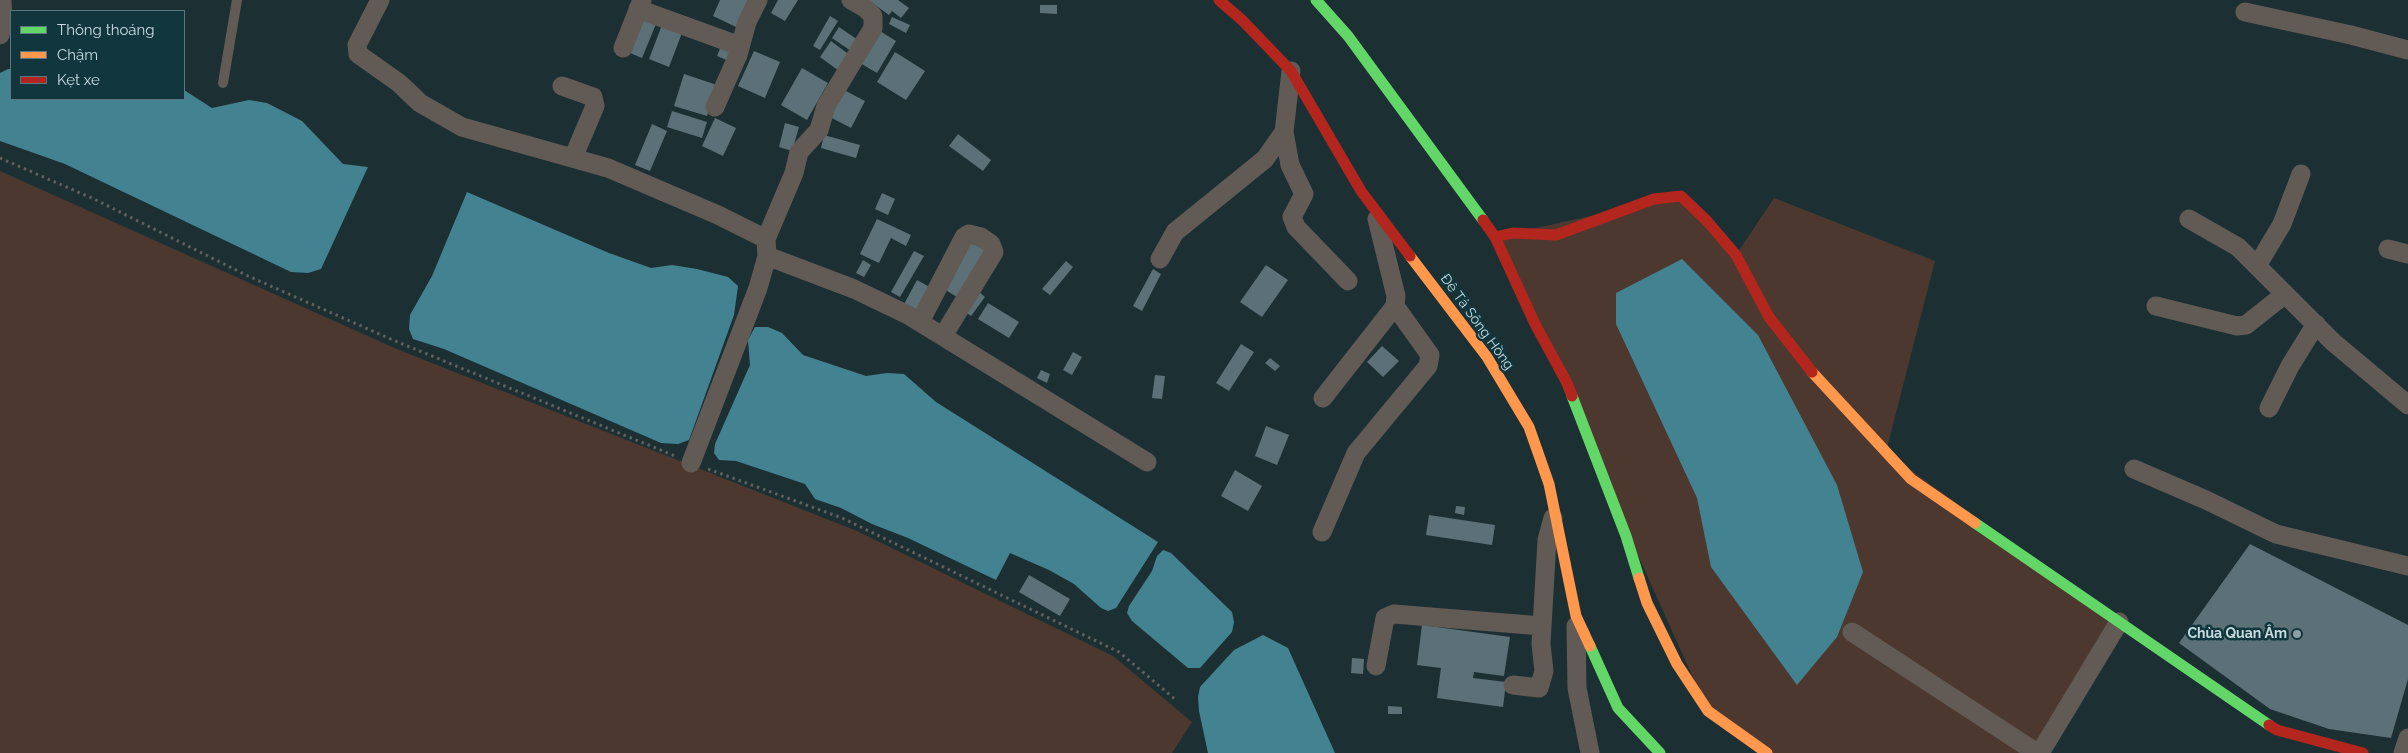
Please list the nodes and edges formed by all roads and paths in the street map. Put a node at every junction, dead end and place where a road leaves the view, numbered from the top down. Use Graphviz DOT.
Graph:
graph roads {
  1 [pos="2,0"];
  2 [pos="237,0"];
  3 [pos="380,0"];
  4 [pos="758,0"];
  5 [pos="851,0"];
  6 [pos="1219,0"];
  7 [pos="1316,0"];
  8 [pos="640,5"];
  9 [pos="2245,12"];
  10 [pos="0,35"];
  11 [pos="740,46"];
  12 [pos="623,48"];
  13 [pos="2408,50"];
  14 [pos="1291,71"];
  15 [pos="223,83"];
  16 [pos="562,86"];
  17 [pos="715,107"];
  18 [pos="1284,132"];
  19 [pos="0,158"];
  20 [pos="573,158"];
  21 [pos="2301,174"];
  22 [pos="1375,209"];
  23 [pos="2189,219"];
  24 [pos="1495,237"];
  25 [pos="766,247"];
  26 [pos="2388,249"];
  27 [pos="2408,254"];
  28 [pos="1160,259"];
  29 [pos="2257,266"];
  30 [pos="1348,281"];
  31 [pos="2285,294"];
  32 [pos="1395,306"];
  33 [pos="2156,306"];
  34 [pos="920,322"];
  35 [pos="2316,324"];
  36 [pos="943,336"];
  37 [pos="1323,398"];
  38 [pos="2408,405"];
  39 [pos="2269,408"];
  40 [pos="1147,462"];
  41 [pos="691,463"];
  42 [pos="2134,469"];
  43 [pos="1555,510"];
  44 [pos="1322,532"];
  45 [pos="2408,566"];
  46 [pos="1576,616"];
  47 [pos="2119,622"];
  48 [pos="1542,626"];
  49 [pos="1852,632"];
  50 [pos="1376,666"];
  51 [pos="1513,685"];
  52 [pos="1176,700"];
  53 [pos="2408,738"];
  54 [pos="1590,753"];
  55 [pos="1660,753"];
  56 [pos="1767,753"];
  57 [pos="2039,753"];
  58 [pos="2363,753"];
  59 [pos="2404,753"];
  1 -- 10 [label="street"];
  2 -- 15 [label="lane"];
  3 -- 20 [label="street"];
  4 -- 11 [label="street"];
  5 -- 25 [label="street"];
  6 -- 14 [label="street, Đê Tả Sông Hồng"];
  7 -- 24 [label="street"];
  8 -- 11 [label="street"];
  8 -- 12 [label="street"];
  9 -- 13 [label="street"];
  11 -- 17 [label="street"];
  14 -- 18 [label="street"];
  14 -- 22 [label="street, Đê Tả Sông Hồng"];
  16 -- 20 [label="street"];
  18 -- 28 [label="street"];
  18 -- 30 [label="street"];
  19 -- 41 [label="path"];
  20 -- 25 [label="street"];
  21 -- 29 [label="street"];
  22 -- 32 [label="street"];
  22 -- 43 [label="street, Đê Tả Sông Hồng"];
  23 -- 29 [label="street"];
  24 -- 47 [label="street"];
  24 -- 56 [label="street"];
  25 -- 34 [label="street"];
  25 -- 41 [label="street"];
  26 -- 27 [label="street"];
  29 -- 31 [label="street"];
  31 -- 33 [label="street"];
  31 -- 35 [label="street"];
  32 -- 37 [label="street"];
  32 -- 44 [label="street"];
  34 -- 36 [label="street"];
  34 -- 36 [label="street"];
  35 -- 38 [label="street"];
  35 -- 39 [label="street"];
  36 -- 40 [label="street"];
  41 -- 52 [label="path"];
  42 -- 45 [label="street"];
  43 -- 46 [label="street, Đê Tả Sông Hồng"];
  43 -- 48 [label="street"];
  46 -- 54 [label="street"];
  46 -- 55 [label="street, Đê Tả Sông Hồng"];
  47 -- 57 [label="street"];
  47 -- 58 [label="street"];
  48 -- 50 [label="street"];
  48 -- 51 [label="street"];
  49 -- 57 [label="street"];
  53 -- 59 [label="street"];
}
